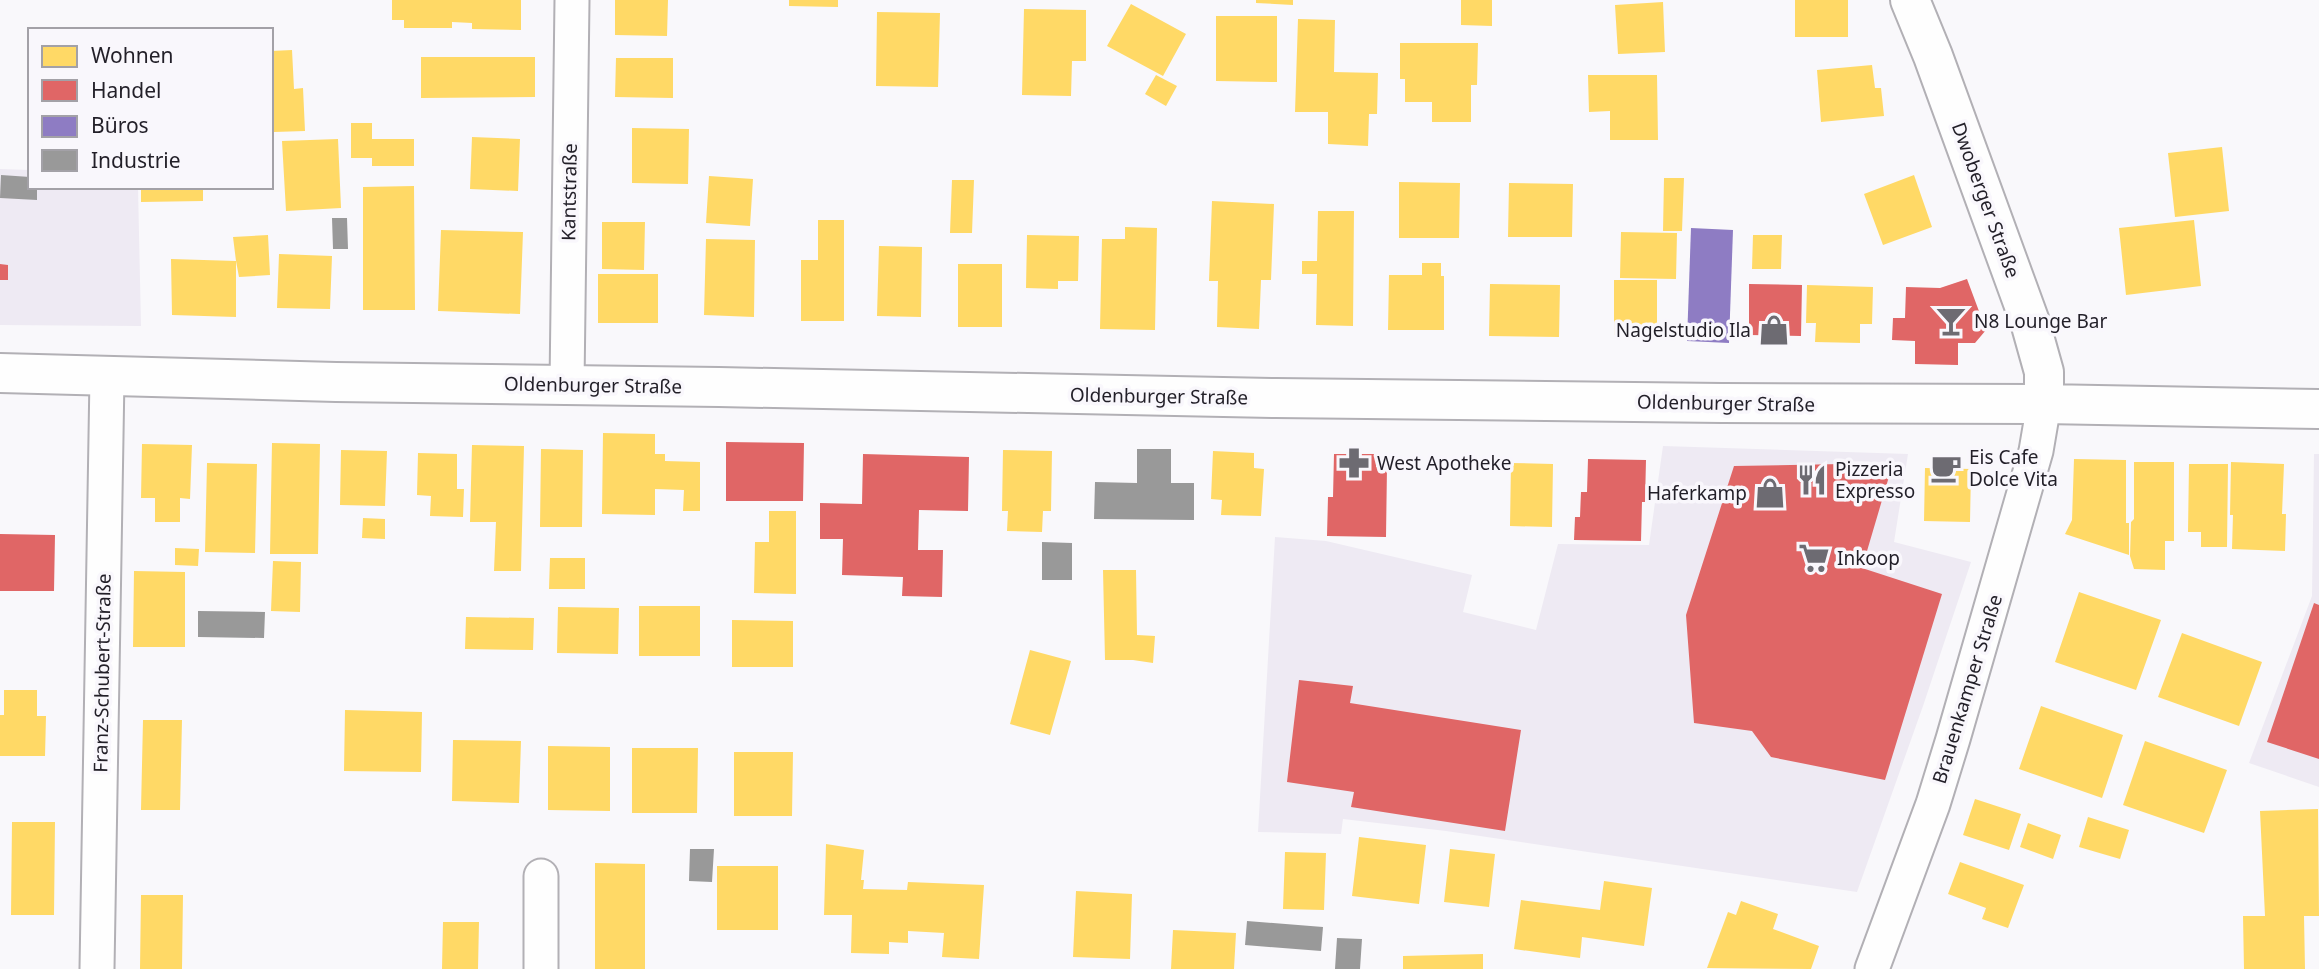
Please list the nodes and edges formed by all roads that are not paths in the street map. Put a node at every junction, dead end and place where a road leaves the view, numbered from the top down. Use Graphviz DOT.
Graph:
graph roads {
  1 [pos="572,0"];
  2 [pos="1910,0"];
  3 [pos="0,373"];
  4 [pos="107,377"];
  5 [pos="567,384"];
  6 [pos="2044,404"];
  7 [pos="2319,409"];
  8 [pos="541,876"];
  9 [pos="97,969"];
  10 [pos="541,969"];
  11 [pos="1872,969"];
  1 -- 5 [label="street, Kantstraße"];
  2 -- 6 [label="main road, Dwoberger Straße"];
  3 -- 4 [label="main road, Oldenburger Straße"];
  4 -- 5 [label="main road, Oldenburger Straße"];
  4 -- 9 [label="street, Franz-Schubert-Straße"];
  5 -- 6 [label="main road, Oldenburger Straße"];
  6 -- 7 [label="main road, Oldenburger Straße"];
  6 -- 11 [label="street, Brauenkamper Straße"];
  8 -- 10 [label="street"];
}
